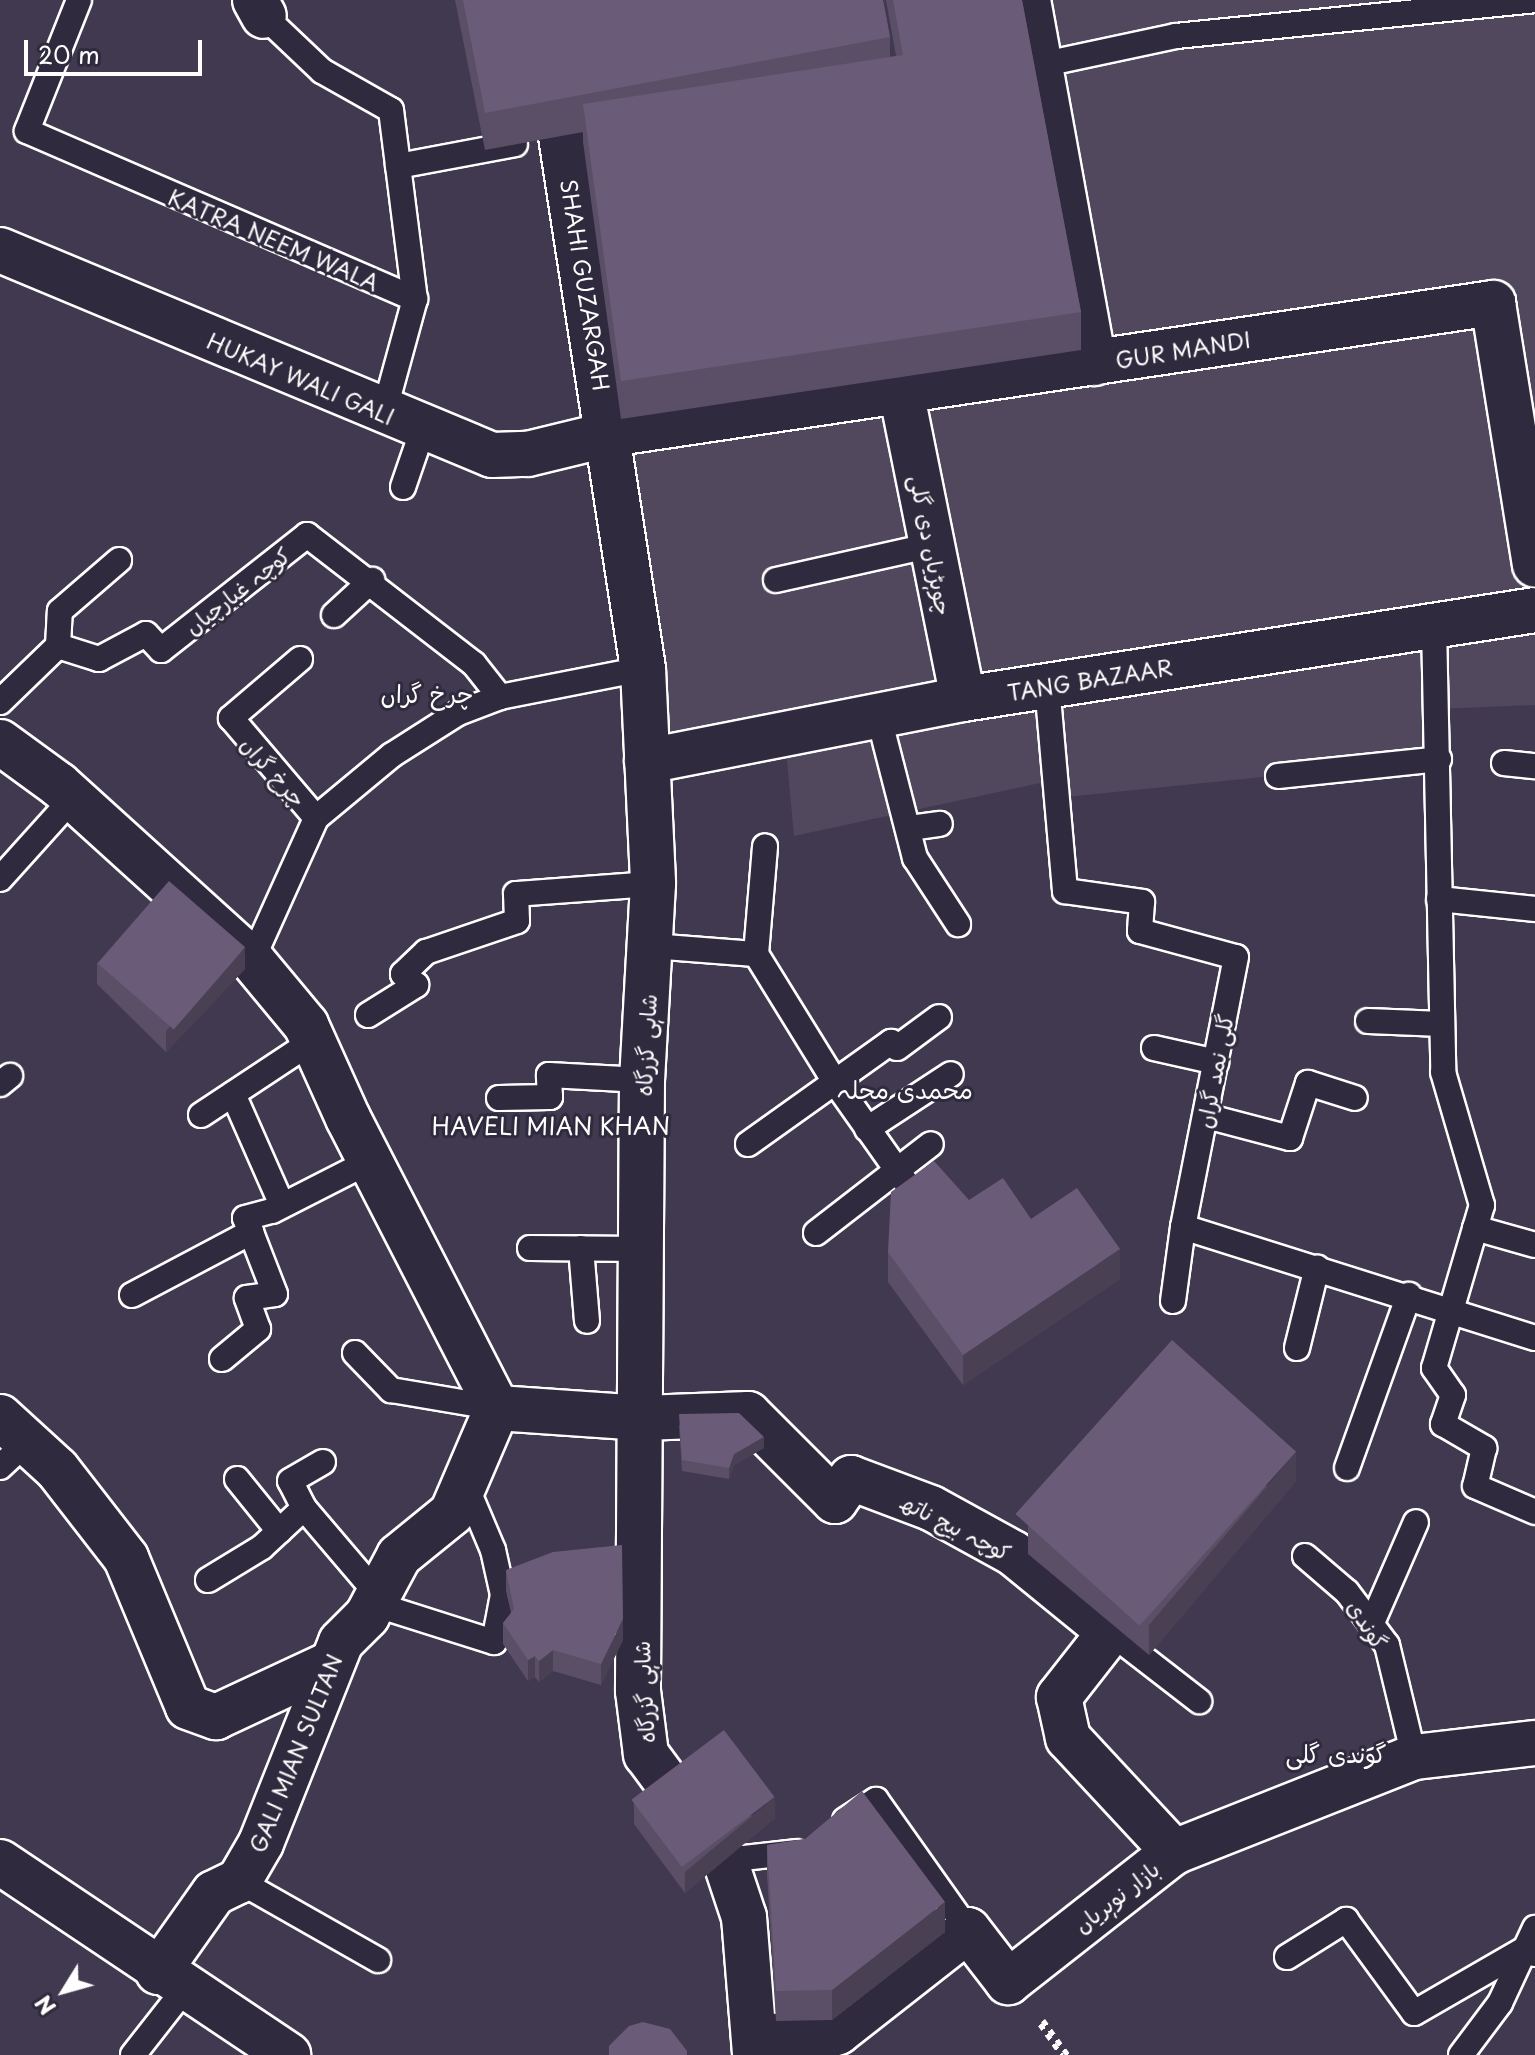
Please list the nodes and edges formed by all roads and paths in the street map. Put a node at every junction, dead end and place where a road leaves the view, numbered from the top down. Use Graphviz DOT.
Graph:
graph roads {
  1 [pos="79,0"];
  2 [pos="1028,0"];
  3 [pos="1534,0"];
  4 [pos="260,8"];
  5 [pos="1040,65"];
  6 [pos="561,136"];
  7 [pos="398,166"];
  8 [pos="0,250"];
  9 [pos="415,299"];
  10 [pos="1094,363"];
  11 [pos="901,391"];
  12 [pos="384,412"];
  13 [pos="423,429"];
  14 [pos="610,434"];
  15 [pos="403,487"];
  16 [pos="933,545"];
  17 [pos="119,560"];
  18 [pos="1535,565"];
  19 [pos="372,580"];
  20 [pos="776,580"];
  21 [pos="1535,610"];
  22 [pos="334,615"];
  23 [pos="1434,625"];
  24 [pos="58,646"];
  25 [pos="300,659"];
  26 [pos="643,669"];
  27 [pos="1047,685"];
  28 [pos="500,697"];
  29 [pos="963,699"];
  30 [pos="0,702"];
  31 [pos="878,714"];
  32 [pos="0,742"];
  33 [pos="1439,759"];
  34 [pos="647,761"];
  35 [pos="1504,763"];
  36 [pos="1535,766"];
  37 [pos="1278,776"];
  38 [pos="73,798"];
  39 [pos="316,818"];
  40 [pos="940,824"];
  41 [pos="910,828"];
  42 [pos="765,846"];
  43 [pos="0,879"];
  44 [pos="653,884"];
  45 [pos="1439,899"];
  46 [pos="1535,909"];
  47 [pos="958,924"];
  48 [pos="651,946"];
  49 [pos="756,954"];
  50 [pos="252,960"];
  51 [pos="368,1015"];
  52 [pos="939,1017"];
  53 [pos="1368,1021"];
  54 [pos="1442,1024"];
  55 [pos="313,1041"];
  56 [pos="1154,1048"];
  57 [pos="1216,1062"];
  58 [pos="951,1074"];
  59 [pos="642,1080"];
  60 [pos="835,1082"];
  61 [pos="233,1094"];
  62 [pos="499,1098"];
  63 [pos="1355,1098"];
  64 [pos="201,1115"];
  65 [pos="1206,1116"];
  66 [pos="867,1129"];
  67 [pos="748,1144"];
  68 [pos="931,1144"];
  69 [pos="370,1161"];
  70 [pos="896,1169"];
  71 [pos="282,1205"];
  72 [pos="934,1222"];
  73 [pos="1183,1227"];
  74 [pos="1475,1228"];
  75 [pos="251,1232"];
  76 [pos="816,1233"];
  77 [pos="1535,1245"];
  78 [pos="530,1248"];
  79 [pos="581,1248"];
  80 [pos="641,1249"];
  81 [pos="1317,1267"];
  82 [pos="132,1295"];
  83 [pos="1409,1295"];
  84 [pos="1173,1301"];
  85 [pos="1450,1308"];
  86 [pos="587,1321"];
  87 [pos="1535,1338"];
  88 [pos="1297,1348"];
  89 [pos="355,1353"];
  90 [pos="222,1359"];
  91 [pos="497,1408"];
  92 [pos="643,1418"];
  93 [pos="9,1442"];
  94 [pos="323,1462"];
  95 [pos="1347,1468"];
  96 [pos="237,1479"];
  97 [pos="466,1486"];
  98 [pos="304,1508"];
  99 [pos="1535,1512"];
  100 [pos="1416,1522"];
  101 [pos="279,1531"];
  102 [pos="1305,1556"];
  103 [pos="208,1580"];
  104 [pos="376,1599"];
  105 [pos="1371,1625"];
  106 [pos="1110,1632"];
  107 [pos="332,1663"];
  108 [pos="1199,1701"];
  109 [pos="1535,1743"];
  110 [pos="1414,1757"];
  111 [pos="674,1792"];
  112 [pos="1174,1852"];
  113 [pos="725,1860"];
  114 [pos="0,1862"];
  115 [pos="239,1881"];
  116 [pos="968,1930"];
  117 [pos="1532,1944"];
  118 [pos="1287,1957"];
  119 [pos="378,1960"];
  120 [pos="171,1981"];
  121 [pos="755,2045"];
  122 [pos="268,2048"];
  123 [pos="133,2055"];
  124 [pos="1461,2055"];
  1 -- 9 [label="lane, KATRA NEEM WALA"];
  2 -- 5 [label="street"];
  3 -- 5 [label="lane"];
  4 -- 7 [label="lane"];
  5 -- 10 [label="street"];
  6 -- 7 [label="lane"];
  6 -- 14 [label="street, SHAHI GUZARGAH"];
  7 -- 9 [label="lane"];
  8 -- 12 [label="street, HUKAY WALI GALI"];
  9 -- 12 [label="lane"];
  10 -- 11 [label="street, GUR MANDI"];
  10 -- 18 [label="street, GUR MANDI"];
  11 -- 14 [label="street, GUR MANDI"];
  11 -- 16 [label="street, چوہڑیاں دی گلی"];
  12 -- 13 [label="street, HUKAY WALI GALI"];
  13 -- 14 [label="street, HUKAY WALI GALI"];
  13 -- 15 [label="lane"];
  14 -- 26 [label="street, شاہی گزرگاہ"];
  16 -- 20 [label="lane"];
  16 -- 29 [label="street, چوہڑیاں دی گلی"];
  17 -- 24 [label="lane"];
  19 -- 22 [label="lane"];
  19 -- 24 [label="lane, کوچہ غبارچیاں"];
  19 -- 28 [label="lane, کوچہ غبارچیاں"];
  21 -- 23 [label="street, TANG BAZAAR"];
  23 -- 27 [label="street, TANG BAZAAR"];
  23 -- 33 [label="lane"];
  24 -- 30 [label="lane"];
  25 -- 39 [label="lane, چرخ گراں"];
  26 -- 28 [label="lane"];
  26 -- 34 [label="street, شاہی گزرگاہ"];
  27 -- 29 [label="street, TANG BAZAAR"];
  27 -- 57 [label="lane, گلی نمد گراں"];
  28 -- 39 [label="lane"];
  29 -- 31 [label="street, TANG BAZAAR"];
  31 -- 34 [label="street, TANG BAZAAR"];
  31 -- 41 [label="lane"];
  32 -- 38 [label="street"];
  33 -- 37 [label="lane"];
  33 -- 45 [label="lane"];
  34 -- 44 [label="street, شاہی گزرگاہ"];
  35 -- 36 [label="lane"];
  38 -- 43 [label="lane"];
  38 -- 50 [label="street"];
  39 -- 50 [label="lane"];
  40 -- 41 [label="lane"];
  41 -- 47 [label="lane"];
  42 -- 49 [label="lane"];
  44 -- 48 [label="street, شاہی گزرگاہ"];
  44 -- 51 [label="lane"];
  45 -- 46 [label="lane"];
  45 -- 54 [label="lane"];
  48 -- 49 [label="lane"];
  48 -- 59 [label="street, شاہی گزرگاہ"];
  49 -- 60 [label="lane"];
  50 -- 55 [label="street"];
  52 -- 60 [label="lane"];
  53 -- 54 [label="lane"];
  54 -- 74 [label="lane"];
  55 -- 61 [label="lane"];
  55 -- 69 [label="street"];
  56 -- 57 [label="lane"];
  57 -- 65 [label="lane, گلی نمد گراں"];
  58 -- 66 [label="lane"];
  59 -- 62 [label="lane"];
  59 -- 80 [label="street, شاہی گزرگاہ"];
  60 -- 66 [label="lane"];
  60 -- 67 [label="lane"];
  61 -- 64 [label="lane"];
  61 -- 71 [label="lane"];
  63 -- 65 [label="lane"];
  65 -- 73 [label="lane, گلی نمد گراں"];
  66 -- 70 [label="lane"];
  68 -- 70 [label="lane"];
  69 -- 71 [label="lane"];
  69 -- 91 [label="street"];
  70 -- 72 [label="lane"];
  70 -- 76 [label="lane"];
  71 -- 75 [label="lane"];
  73 -- 81 [label="lane"];
  73 -- 84 [label="lane, گلی نمد گراں"];
  74 -- 77 [label="lane"];
  74 -- 85 [label="lane"];
  75 -- 82 [label="lane"];
  75 -- 90 [label="lane"];
  78 -- 79 [label="lane"];
  79 -- 80 [label="lane"];
  79 -- 86 [label="lane"];
  80 -- 92 [label="street, شاہی گزرگاہ"];
  81 -- 83 [label="lane"];
  81 -- 88 [label="lane"];
  83 -- 85 [label="lane"];
  83 -- 95 [label="lane"];
  85 -- 87 [label="lane"];
  85 -- 99 [label="lane"];
  89 -- 91 [label="lane"];
  91 -- 92 [label="street"];
  91 -- 97 [label="street, GALI MIAN SULTAN"];
  92 -- 106 [label="street, کوچہ بیج ناتھ"];
  92 -- 111 [label="street, شاہی گزرگاہ"];
  93 -- 107 [label="street"];
  94 -- 98 [label="lane"];
  96 -- 101 [label="lane"];
  97 -- 104 [label="street, GALI MIAN SULTAN"];
  97 -- 104 [label="lane"];
  98 -- 101 [label="lane"];
  98 -- 104 [label="lane"];
  100 -- 105 [label="lane"];
  101 -- 103 [label="lane"];
  102 -- 105 [label="lane, گوندی"];
  104 -- 107 [label="street, GALI MIAN SULTAN"];
  105 -- 110 [label="lane, گوندی"];
  106 -- 108 [label="lane"];
  106 -- 112 [label="street"];
  107 -- 115 [label="street, GALI MIAN SULTAN"];
  109 -- 110 [label="street, بازار نوہریاں"];
  110 -- 112 [label="street, بازار نوہریاں"];
  112 -- 116 [label="street, بازار نوہریاں"];
  113 -- 116 [label="lane"];
  113 -- 121 [label="street"];
  114 -- 120 [label="street"];
  115 -- 119 [label="lane"];
  115 -- 120 [label="street, GALI MIAN SULTAN"];
  116 -- 121 [label="street"];
  117 -- 118 [label="lane"];
  117 -- 124 [label="lane"];
  120 -- 122 [label="street"];
  120 -- 123 [label="lane"];
}
